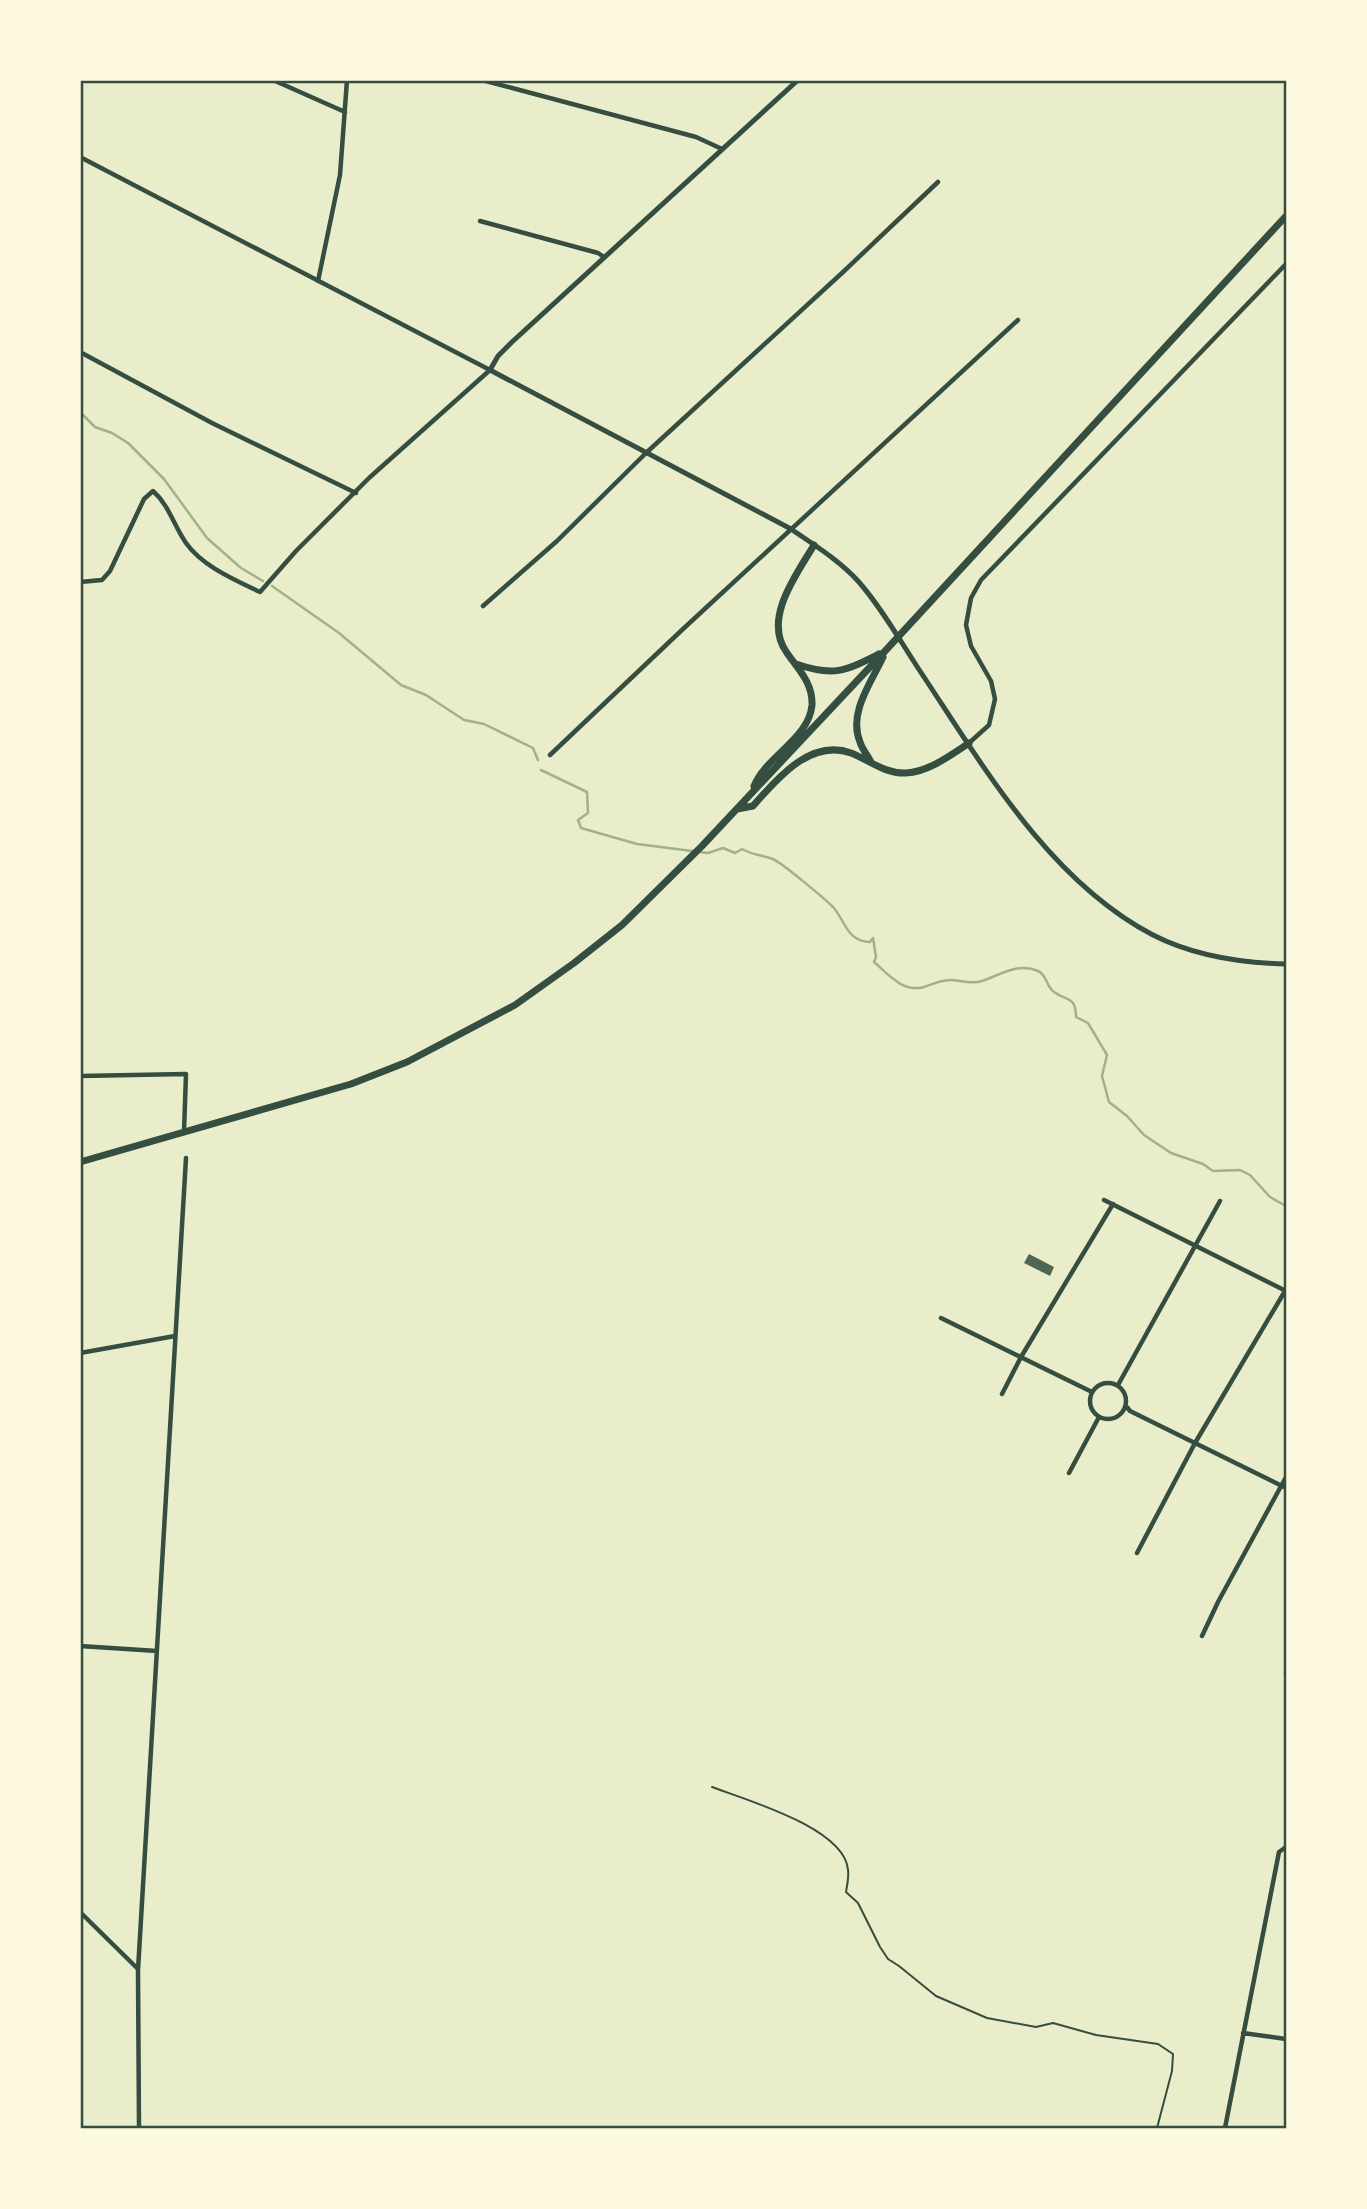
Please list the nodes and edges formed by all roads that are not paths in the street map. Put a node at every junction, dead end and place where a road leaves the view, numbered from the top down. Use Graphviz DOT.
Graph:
graph roads {
  1 [pos="273,80"];
  2 [pos="347,80"];
  3 [pos="482,80"];
  4 [pos="798,80"];
  5 [pos="345,113"];
  6 [pos="722,149"];
  7 [pos="80,157"];
  8 [pos="938,181"];
  9 [pos="1286,216"];
  10 [pos="480,221"];
  11 [pos="604,257"];
  12 [pos="1286,264"];
  13 [pos="318,281"];
  14 [pos="1018,320"];
  15 [pos="80,352"];
  16 [pos="490,370"];
  17 [pos="646,453"];
  18 [pos="356,493"];
  19 [pos="791,529"];
  20 [pos="814,545"];
  21 [pos="80,582"];
  22 [pos="483,606"];
  23 [pos="886,650"];
  24 [pos="796,664"];
  25 [pos="969,743"];
  26 [pos="550,755"];
  27 [pos="873,764"];
  28 [pos="751,793"];
  29 [pos="734,811"];
  30 [pos="1286,964"];
  31 [pos="80,1076"];
  32 [pos="184,1132"];
  33 [pos="186,1158"];
  34 [pos="80,1162"];
  35 [pos="1104,1200"];
  36 [pos="1220,1201"];
  37 [pos="1112,1204"];
  38 [pos="1196,1246"];
  39 [pos="1286,1291"];
  40 [pos="941,1318"];
  41 [pos="175,1336"];
  42 [pos="80,1353"];
  43 [pos="1021,1357"];
  44 [pos="1118,1385"];
  45 [pos="1092,1392"];
  46 [pos="1002,1394"];
  47 [pos="1126,1406"];
  48 [pos="1099,1417"];
  49 [pos="1195,1443"];
  50 [pos="1069,1473"];
  51 [pos="1286,1477"];
  52 [pos="1284,1487"];
  53 [pos="1136,1553"];
  54 [pos="1202,1636"];
  55 [pos="80,1646"];
  56 [pos="158,1651"];
  57 [pos="1286,1847"];
  58 [pos="80,1912"];
  59 [pos="138,1970"];
  60 [pos="1243,2033"];
  61 [pos="1286,2039"];
  62 [pos="139,2129"];
  63 [pos="1225,2129"];
  1 -- 5 [label="street"];
  2 -- 5 [label="street"];
  3 -- 6 [label="street"];
  4 -- 6 [label="street"];
  5 -- 13 [label="street"];
  6 -- 11 [label="street"];
  7 -- 13 [label="street"];
  8 -- 17 [label="street"];
  9 -- 23 [label="highway"];
  10 -- 11 [label="street"];
  11 -- 16 [label="street"];
  12 -- 25 [label="street"];
  13 -- 16 [label="street"];
  14 -- 19 [label="street"];
  15 -- 18 [label="street"];
  16 -- 17 [label="street"];
  16 -- 18 [label="street"];
  17 -- 19 [label="street"];
  17 -- 22 [label="street"];
  18 -- 21 [label="street"];
  19 -- 20 [label="street"];
  19 -- 26 [label="street"];
  20 -- 24 [label="highway"];
  20 -- 25 [label="street"];
  23 -- 24 [label="highway"];
  23 -- 27 [label="highway"];
  23 -- 28 [label="highway"];
  24 -- 28 [label="highway"];
  25 -- 27 [label="highway"];
  25 -- 30 [label="street"];
  27 -- 29 [label="highway"];
  28 -- 29 [label="highway"];
  29 -- 32 [label="highway"];
  31 -- 32 [label="street"];
  32 -- 34 [label="highway"];
  33 -- 41 [label="street"];
  35 -- 37 [label="street"];
  36 -- 38 [label="street"];
  37 -- 38 [label="street"];
  37 -- 43 [label="street"];
  38 -- 39 [label="street"];
  38 -- 44 [label="street"];
  39 -- 49 [label="street"];
  40 -- 43 [label="street"];
  41 -- 42 [label="street"];
  41 -- 56 [label="street"];
  43 -- 45 [label="street"];
  43 -- 46 [label="street"];
  44 -- 45 [label="street"];
  44 -- 47 [label="street"];
  45 -- 48 [label="street"];
  47 -- 48 [label="street"];
  47 -- 49 [label="street"];
  48 -- 50 [label="street"];
  49 -- 52 [label="street"];
  49 -- 53 [label="street"];
  51 -- 52 [label="street"];
  52 -- 54 [label="street"];
  55 -- 56 [label="street"];
  56 -- 59 [label="street"];
  57 -- 60 [label="street"];
  58 -- 59 [label="street"];
  59 -- 62 [label="street"];
  60 -- 61 [label="street"];
  60 -- 63 [label="street"];
}
